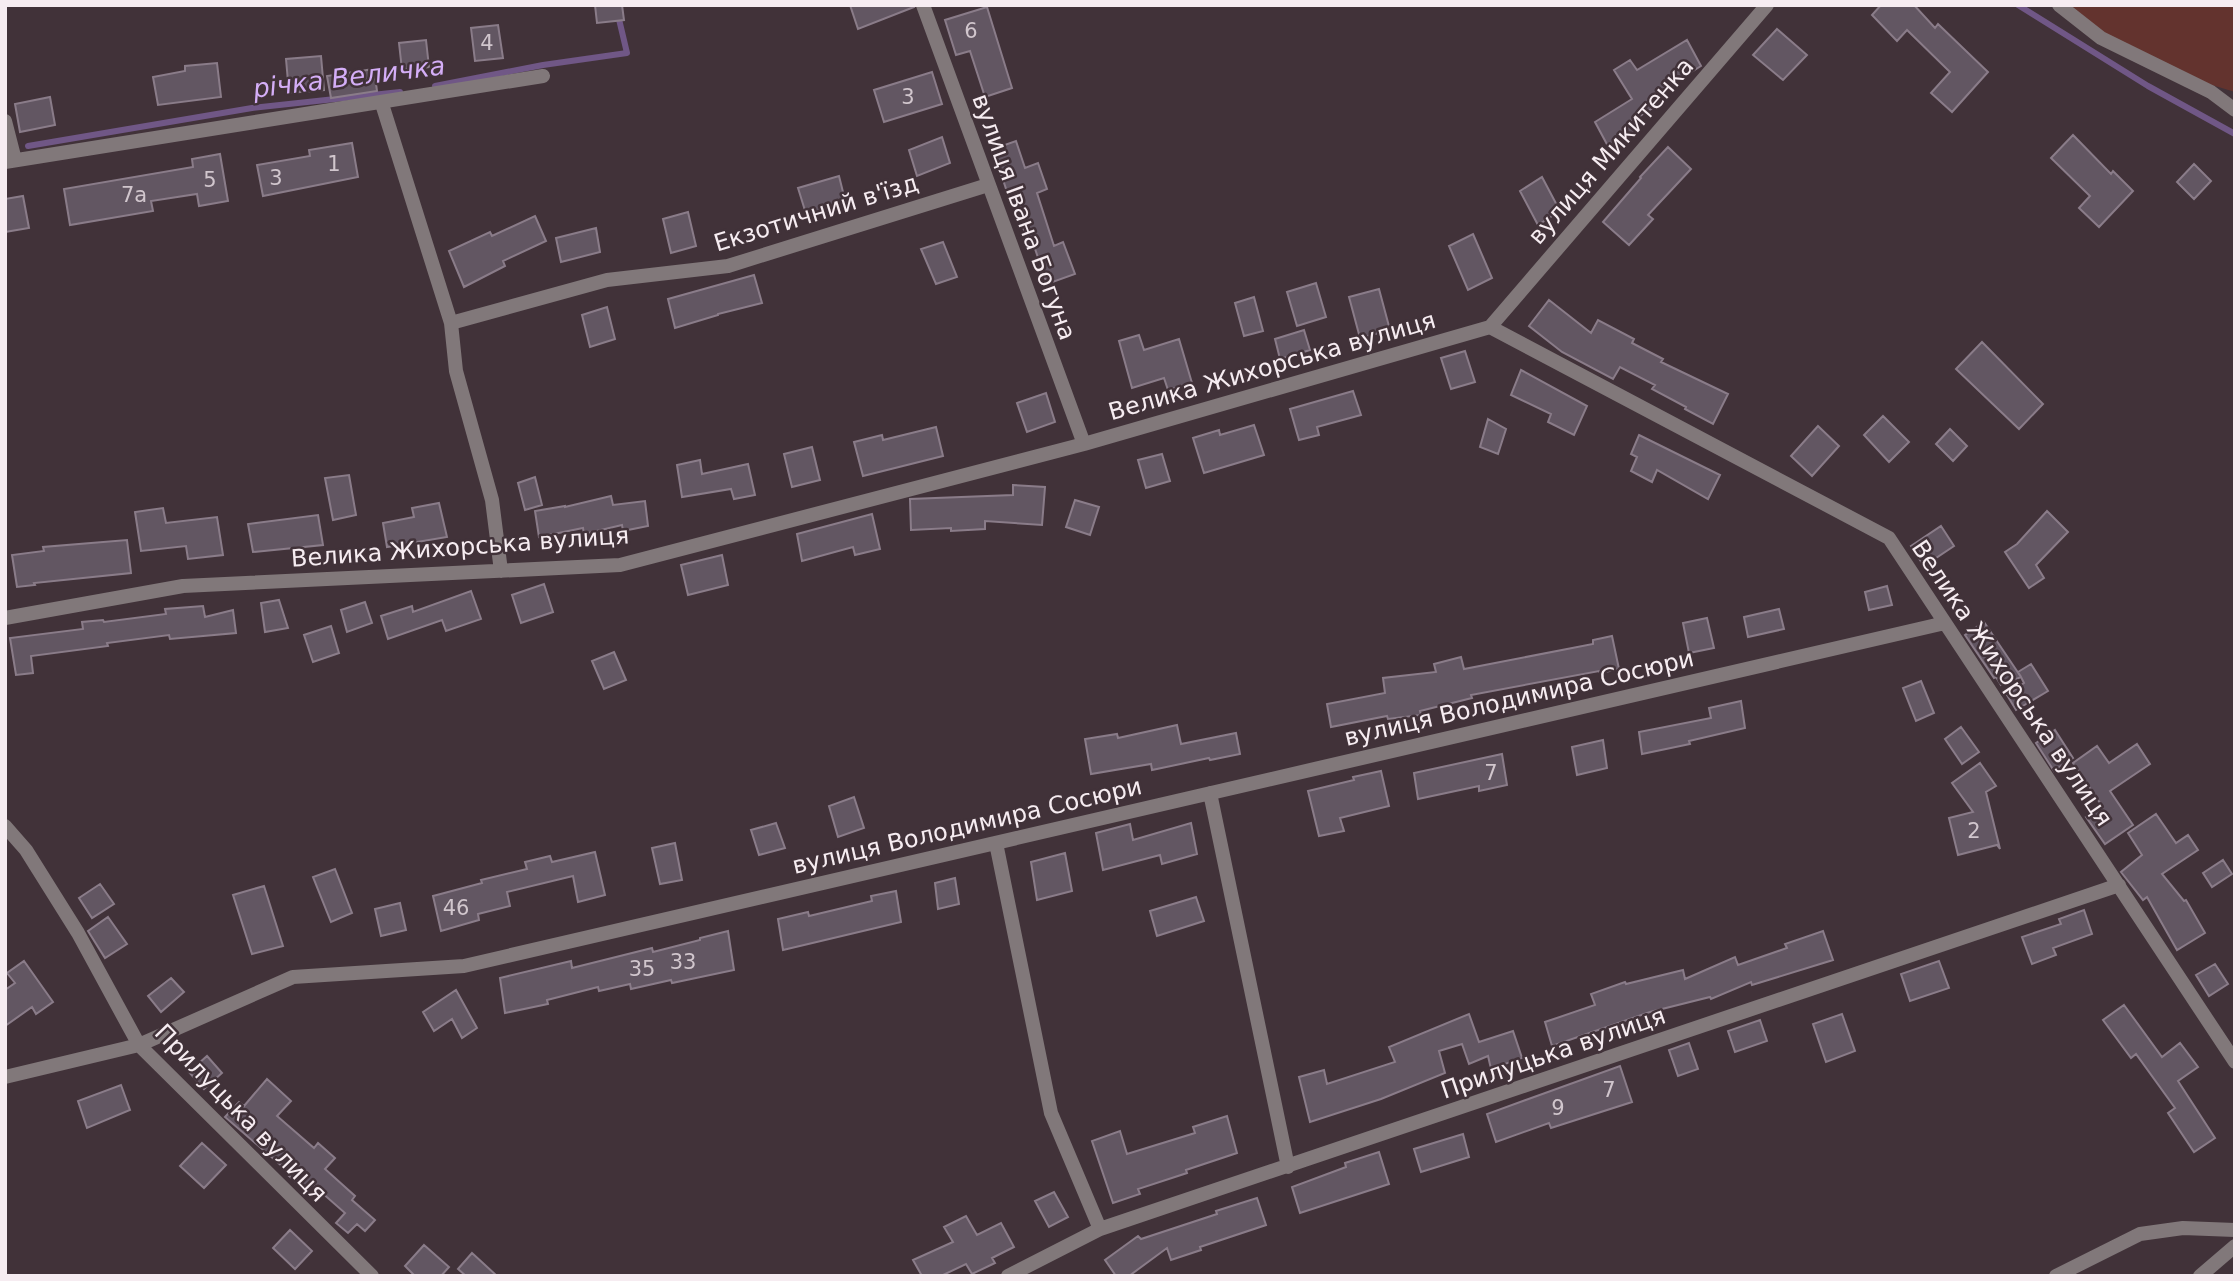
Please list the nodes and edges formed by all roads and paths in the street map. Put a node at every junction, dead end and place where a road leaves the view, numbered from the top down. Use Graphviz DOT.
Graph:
graph roads {
  1 [pos="923,5"];
  2 [pos="1767,5"];
  3 [pos="2059,5"];
  4 [pos="544,76"];
  5 [pos="382,104"];
  6 [pos="2235,110"];
  7 [pos="5,121"];
  8 [pos="10,161"];
  9 [pos="988,185"];
  10 [pos="451,323"];
  11 [pos="1490,327"];
  12 [pos="1084,444"];
  13 [pos="501,570"];
  14 [pos="5,618"];
  15 [pos="1945,623"];
  16 [pos="1210,793"];
  17 [pos="5,826"];
  18 [pos="996,843"];
  19 [pos="2119,885"];
  20 [pos="139,1045"];
  21 [pos="2235,1062"];
  22 [pos="5,1077"];
  23 [pos="1288,1167"];
  24 [pos="1100,1228"];
  25 [pos="2235,1230"];
  26 [pos="2235,1246"];
  27 [pos="372,1276"];
  28 [pos="1008,1276"];
  29 [pos="2056,1276"];
  30 [pos="2200,1276"];
  1 -- 9 [label="street, вулиця Івана Богуна"];
  2 -- 11 [label="street, вулиця Микитенка"];
  3 -- 6 [label="street"];
  4 -- 5 [label="street"];
  5 -- 8 [label="street"];
  5 -- 10 [label="street"];
  7 -- 8 [label="street"];
  9 -- 10 [label="street, Екзотичний в'їзд"];
  9 -- 12 [label="street, вулиця Івана Богуна"];
  10 -- 13 [label="street"];
  11 -- 12 [label="street, Велика Жихорська вулиця"];
  11 -- 15 [label="street, Велика Жихорська вулиця"];
  12 -- 13 [label="street, Велика Жихорська вулиця"];
  13 -- 14 [label="street, Велика Жихорська вулиця"];
  15 -- 16 [label="street, вулиця Володимира Сосюри"];
  15 -- 19 [label="street, Велика Жихорська вулиця"];
  16 -- 18 [label="street, вулиця Володимира Сосюри"];
  16 -- 23 [label="street"];
  17 -- 20 [label="street, Прилуцька вулиця"];
  18 -- 20 [label="street, вулиця Володимира Сосюри"];
  18 -- 24 [label="street"];
  19 -- 21 [label="street, Велика Жихорська вулиця"];
  19 -- 23 [label="street, Прилуцька вулиця"];
  20 -- 22 [label="street, вулиця Володимира Сосюри"];
  20 -- 27 [label="street, Прилуцька вулиця"];
  23 -- 24 [label="street, Прилуцька вулиця"];
  24 -- 28 [label="street, Прилуцька вулиця"];
  25 -- 29 [label="street"];
  26 -- 30 [label="street"];
}
